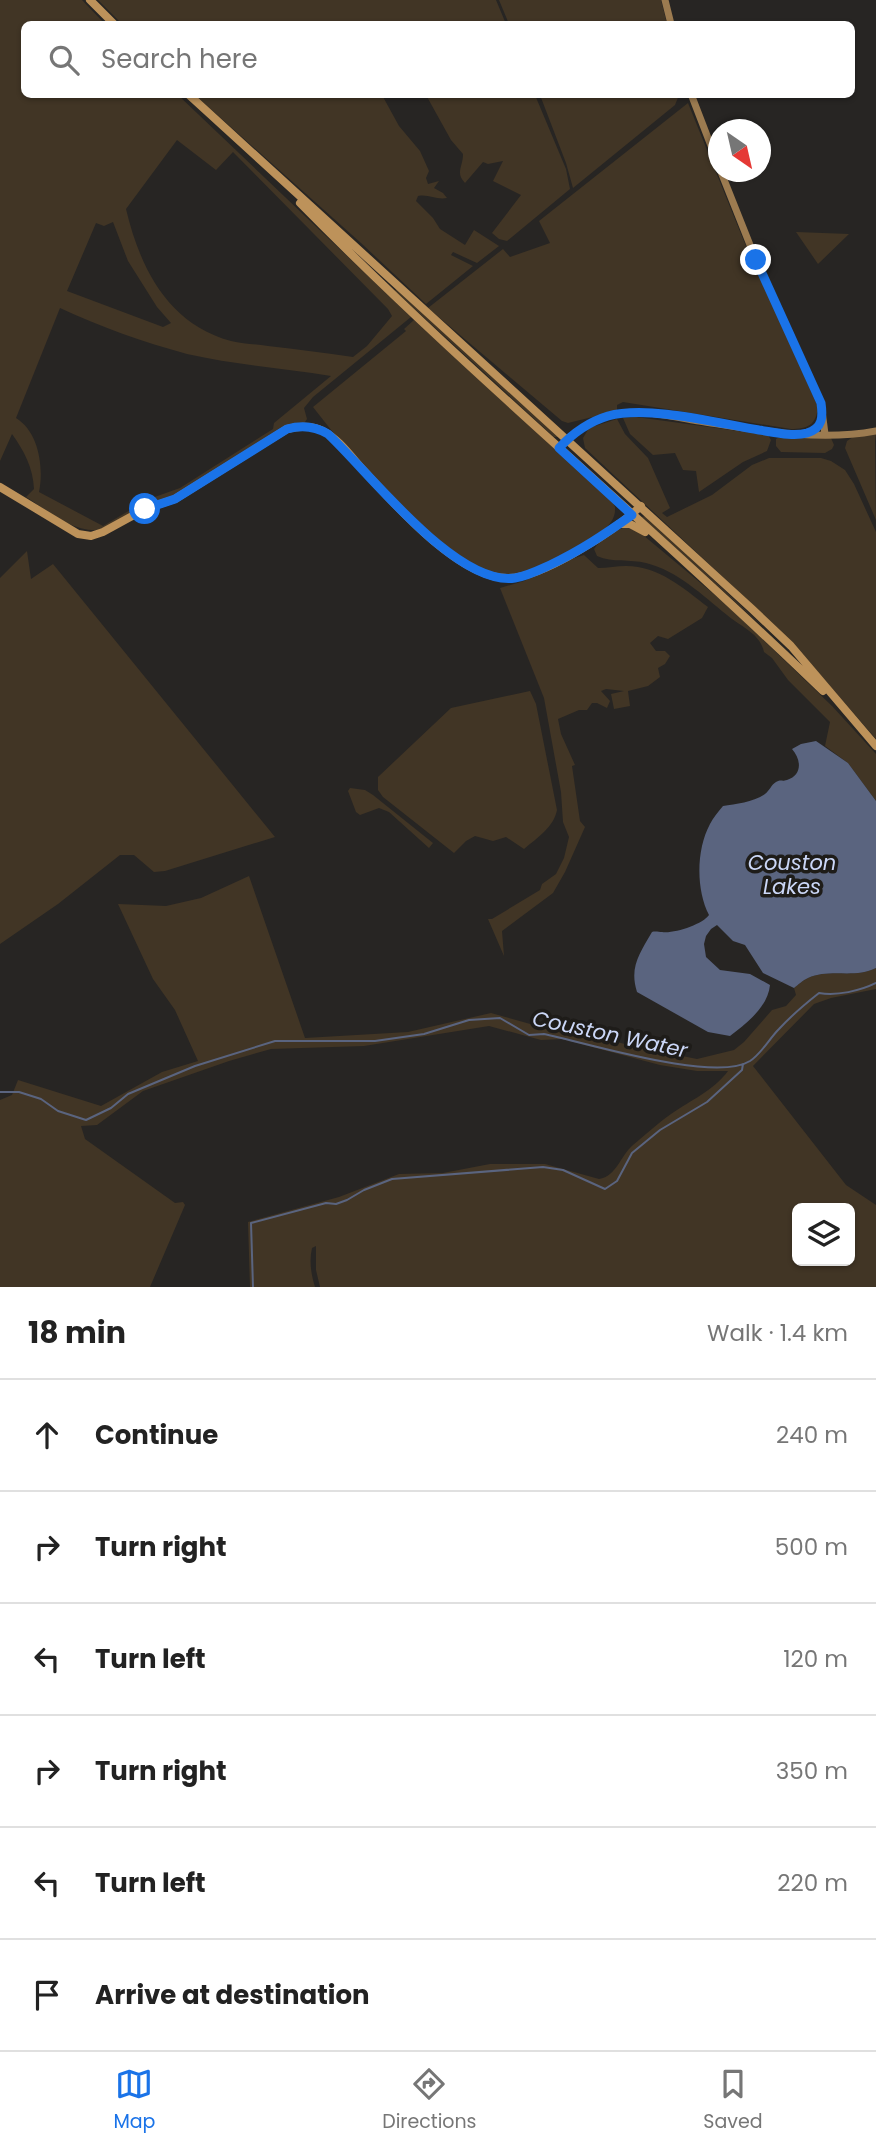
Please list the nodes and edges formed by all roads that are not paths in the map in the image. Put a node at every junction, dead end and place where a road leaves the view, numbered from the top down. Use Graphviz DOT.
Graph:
graph roads {
  1 [pos="90,0"];
  2 [pos="665,0"];
  3 [pos="111,21"];
  4 [pos="670,21"];
  5 [pos="192,98"];
  6 [pos="693,98"];
  7 [pos="708,136"];
  8 [pos="256,157"];
  9 [pos="725,182"];
  10 [pos="823,417"];
  11 [pos="876,431"];
  12 [pos="806,434"];
  13 [pos="825,434"];
  14 [pos="568,439"];
  15 [pos="559,448"];
  16 [pos="0,487"];
  17 [pos="641,506"];
  18 [pos="632,515"];
  19 [pos="619,524"];
  20 [pos="699,574"];
  21 [pos="860,727"];
  22 [pos="876,746"];
  1 -- 3 [label="main road"];
  2 -- 4 [label="main road"];
  5 -- 8 [label="main road"];
  6 -- 7 [label="main road"];
  8 -- 14 [label="main road"];
  8 -- 15 [label="main road"];
  9 -- 10 [label="main road"];
  10 -- 12 [label="main road"];
  10 -- 13 [label="main road"];
  11 -- 13 [label="main road"];
  12 -- 13 [label="main road"];
  12 -- 14 [label="main road"];
  14 -- 15 [label="main road"];
  14 -- 17 [label="main road"];
  15 -- 18 [label="main road"];
  16 -- 19 [label="main road"];
  17 -- 18 [label="main road"];
  17 -- 21 [label="main road"];
  18 -- 19 [label="main road"];
  18 -- 20 [label="main road"];
  19 -- 20 [label="main road"];
  20 -- 21 [label="main road"];
  21 -- 22 [label="main road"];
}
